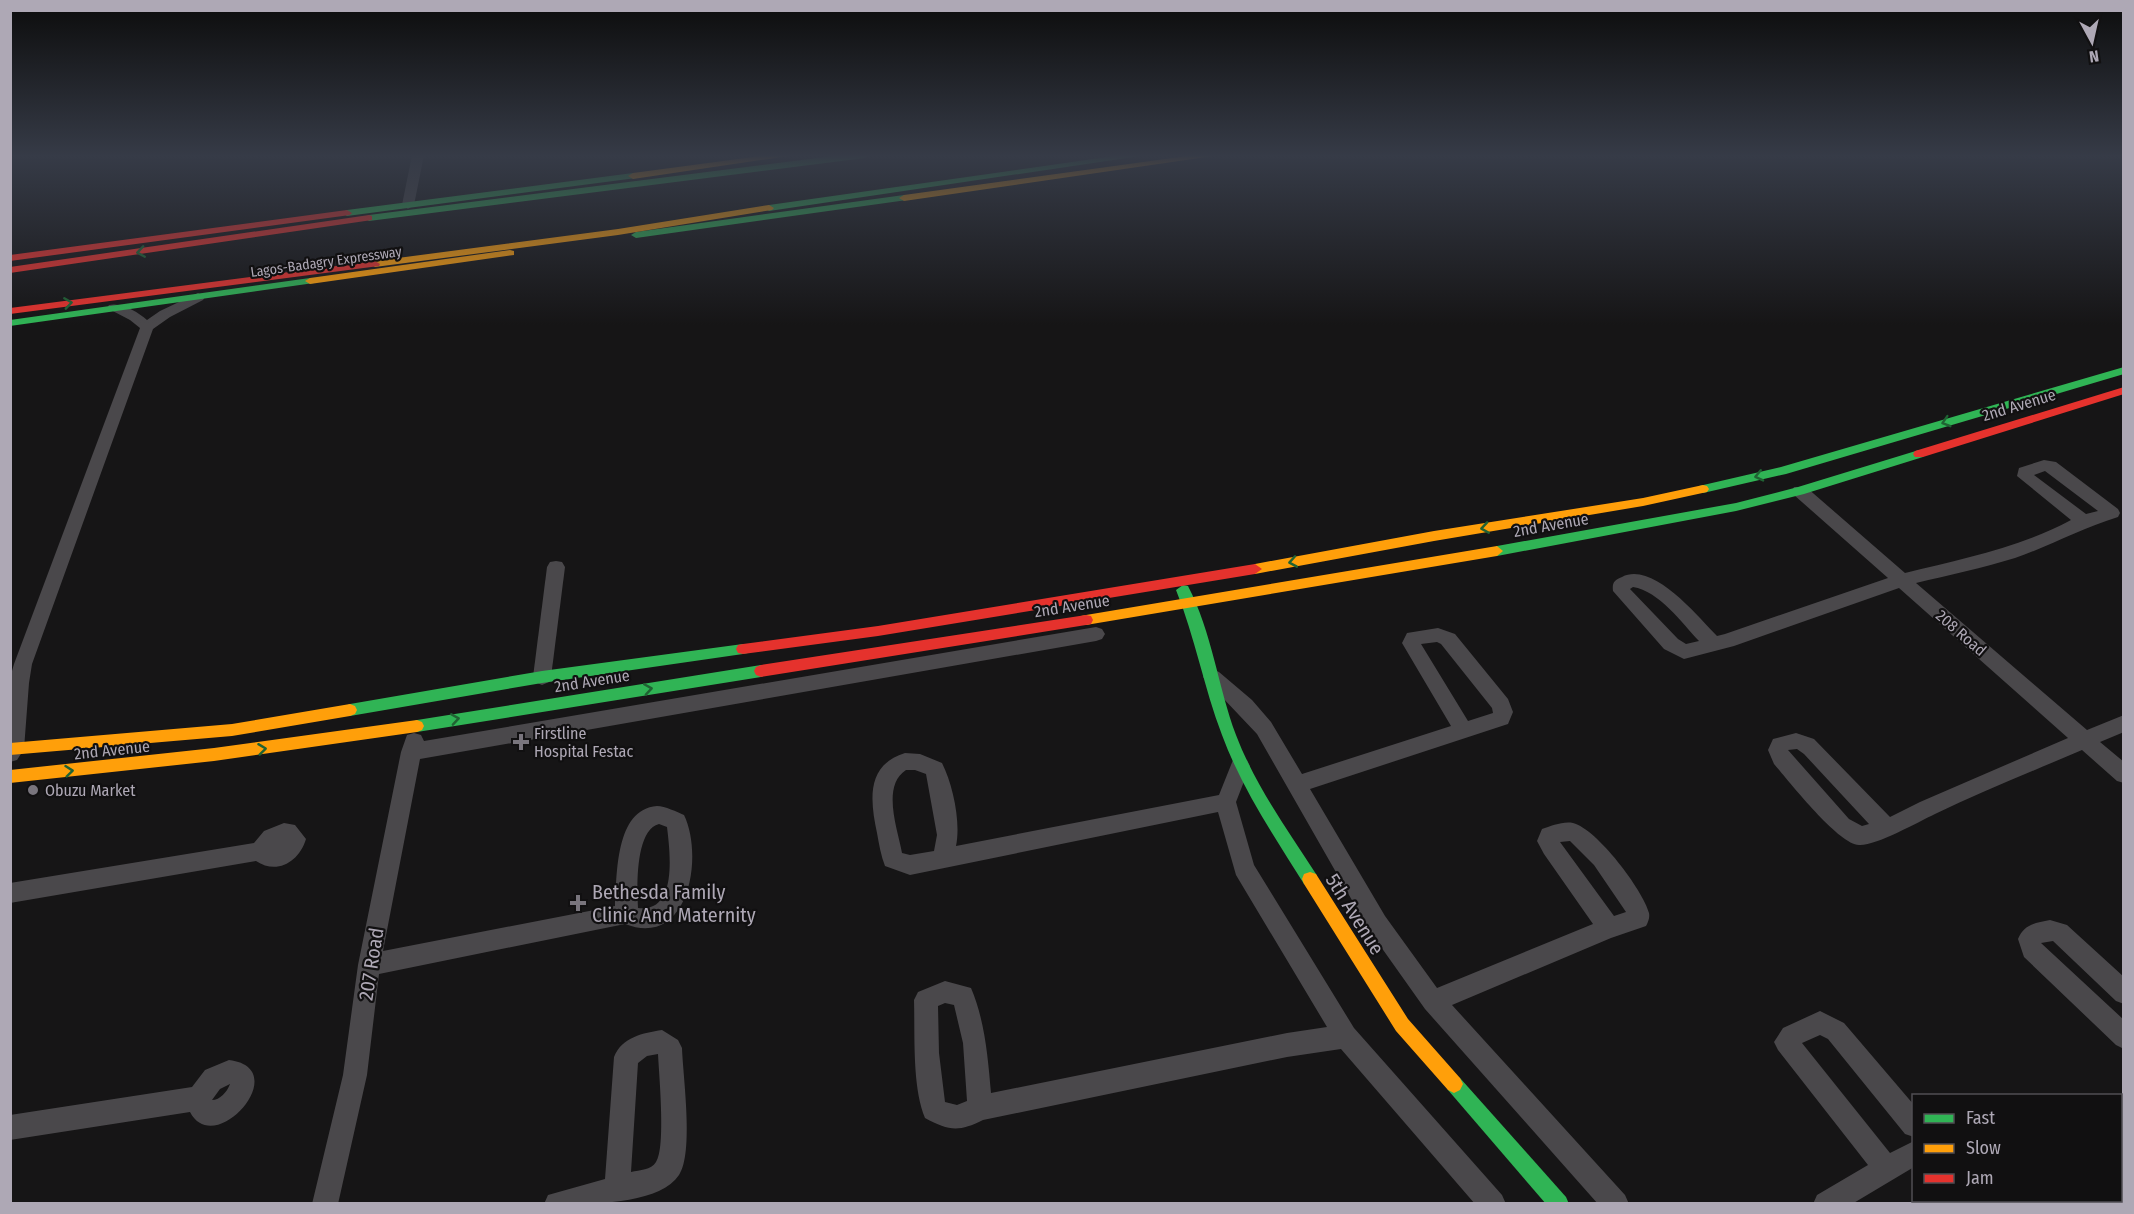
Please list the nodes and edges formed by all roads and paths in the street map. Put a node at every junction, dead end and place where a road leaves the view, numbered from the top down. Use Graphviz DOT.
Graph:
graph roads {
  1 [pos="358,212"];
  2 [pos="420,212"];
  3 [pos="745,212"];
  4 [pos="810,212"];
  5 [pos="10,258"];
  6 [pos="10,270"];
  7 [pos="198,297"];
  8 [pos="114,308"];
  9 [pos="10,311"];
  10 [pos="10,323"];
  11 [pos="147,327"];
  12 [pos="2124,370"];
  13 [pos="2124,390"];
  14 [pos="1800,491"];
  15 [pos="2083,521"];
  16 [pos="556,567"];
  17 [pos="1901,580"];
  18 [pos="1180,583"];
  19 [pos="1190,604"];
  20 [pos="1096,634"];
  21 [pos="1713,644"];
  22 [pos="17,669"];
  23 [pos="1210,676"];
  24 [pos="542,677"];
  25 [pos="2124,723"];
  26 [pos="419,725"];
  27 [pos="1463,730"];
  28 [pos="2084,740"];
  29 [pos="12,751"];
  30 [pos="411,752"];
  31 [pos="1240,766"];
  32 [pos="2124,775"];
  33 [pos="10,777"];
  34 [pos="1296,785"];
  35 [pos="1226,802"];
  36 [pos="1887,828"];
  37 [pos="262,851"];
  38 [pos="943,858"];
  39 [pos="10,893"];
  40 [pos="626,914"];
  41 [pos="1610,928"];
  42 [pos="369,965"];
  43 [pos="2124,993"];
  44 [pos="1433,1001"];
  45 [pos="1346,1036"];
  46 [pos="2124,1037"];
  47 [pos="199,1098"];
  48 [pos="980,1108"];
  49 [pos="1912,1123"];
  50 [pos="10,1128"];
  51 [pos="1912,1154"];
  52 [pos="1886,1168"];
  53 [pos="618,1190"];
  54 [pos="325,1203"];
  55 [pos="557,1203"];
  56 [pos="1493,1203"];
  57 [pos="1559,1203"];
  58 [pos="1616,1203"];
  59 [pos="1826,1203"];
  1 -- 5 [label="main road"];
  2 -- 6 [label="main road, one-way"];
  9 -- 3 [label="main road, Lagos-Badagry Expressway, one-way"];
  4 -- 7 [label="main road, Lagos-Badagry Expressway"];
  7 -- 8 [label="main road, Lagos-Badagry Expressway"];
  7 -- 11 [label="street"];
  8 -- 10 [label="main road, Lagos-Badagry Expressway"];
  8 -- 11 [label="street"];
  11 -- 22 [label="street"];
  12 -- 18 [label="main road, 2nd Avenue, one-way"];
  13 -- 14 [label="main road, 2nd Avenue"];
  14 -- 17 [label="street, 208 Road"];
  14 -- 19 [label="main road, 2nd Avenue"];
  15 -- 15 [label="street"];
  15 -- 17 [label="street"];
  16 -- 24 [label="street"];
  17 -- 21 [label="street"];
  17 -- 28 [label="street, 208 Road"];
  18 -- 19 [label="main road, 5th Avenue"];
  18 -- 24 [label="main road, 2nd Avenue"];
  19 -- 23 [label="main road, 5th Avenue"];
  26 -- 19 [label="main road, 2nd Avenue, one-way"];
  20 -- 30 [label="street"];
  21 -- 21 [label="street"];
  22 -- 29 [label="street"];
  23 -- 31 [label="main road, 5th Avenue"];
  23 -- 34 [label="street"];
  24 -- 29 [label="main road, 2nd Avenue"];
  25 -- 28 [label="street"];
  26 -- 30 [label="street, 207 Road"];
  33 -- 26 [label="main road, 2nd Avenue, one-way"];
  27 -- 27 [label="street"];
  27 -- 34 [label="street"];
  28 -- 32 [label="street, 208 Road"];
  28 -- 36 [label="street"];
  30 -- 42 [label="street, 207 Road"];
  31 -- 35 [label="street"];
  31 -- 57 [label="main road, 5th Avenue"];
  34 -- 44 [label="street"];
  35 -- 38 [label="street"];
  35 -- 45 [label="street"];
  36 -- 36 [label="street"];
  37 -- 39 [label="street"];
  38 -- 38 [label="street"];
  40 -- 40 [label="street"];
  40 -- 42 [label="street"];
  41 -- 44 [label="street"];
  42 -- 54 [label="street, 207 Road"];
  43 -- 46 [label="street"];
  44 -- 58 [label="street"];
  45 -- 48 [label="street"];
  45 -- 56 [label="street"];
  47 -- 50 [label="street"];
  48 -- 48 [label="street"];
  49 -- 52 [label="street"];
  51 -- 52 [label="street"];
  52 -- 59 [label="street"];
  53 -- 53 [label="street"];
  53 -- 55 [label="street"];
}
